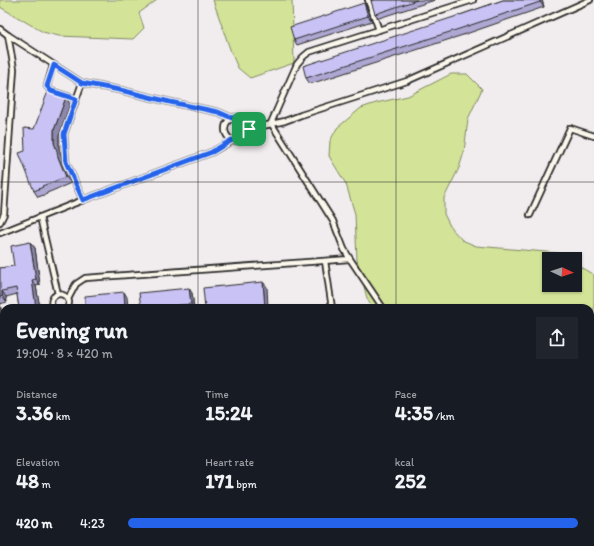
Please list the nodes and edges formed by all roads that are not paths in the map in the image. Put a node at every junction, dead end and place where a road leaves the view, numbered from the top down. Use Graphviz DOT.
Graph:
graph roads {
  1 [pos="368,0"];
  2 [pos="473,0"];
  3 [pos="590,0"];
  4 [pos="0,29"];
  5 [pos="379,30"];
  6 [pos="8,35"];
  7 [pos="54,65"];
  8 [pos="82,83"];
  9 [pos="76,99"];
  10 [pos="232,118"];
  11 [pos="272,123"];
  12 [pos="249,129"];
  13 [pos="594,136"];
  14 [pos="232,140"];
  15 [pos="83,200"];
  16 [pos="530,215"];
  17 [pos="40,217"];
  18 [pos="0,222"];
  19 [pos="0,233"];
  20 [pos="350,259"];
  21 [pos="325,261"];
  22 [pos="58,294"];
  23 [pos="68,299"];
  24 [pos="51,304"];
  25 [pos="69,304"];
  26 [pos="331,304"];
  27 [pos="380,304"];
  1 -- 5 [label="lane"];
  2 -- 5 [label="lane"];
  3 -- 11 [label="lane"];
  4 -- 6 [label="lane"];
  5 -- 11 [label="lane"];
  6 -- 7 [label="lane"];
  6 -- 18 [label="lane"];
  7 -- 8 [label="lane"];
  7 -- 9 [label="lane"];
  8 -- 9 [label="lane"];
  8 -- 10 [label="lane"];
  9 -- 15 [label="lane"];
  10 -- 12 [label="lane"];
  10 -- 14 [label="lane"];
  11 -- 12 [label="lane"];
  11 -- 20 [label="lane"];
  12 -- 14 [label="lane"];
  13 -- 16 [label="lane"];
  14 -- 15 [label="lane"];
  15 -- 17 [label="lane"];
  17 -- 19 [label="lane"];
  17 -- 22 [label="lane"];
  20 -- 21 [label="lane"];
  20 -- 27 [label="lane"];
  21 -- 23 [label="lane"];
  21 -- 26 [label="lane"];
  22 -- 23 [label="lane"];
  22 -- 24 [label="lane"];
  23 -- 25 [label="lane"];
}
